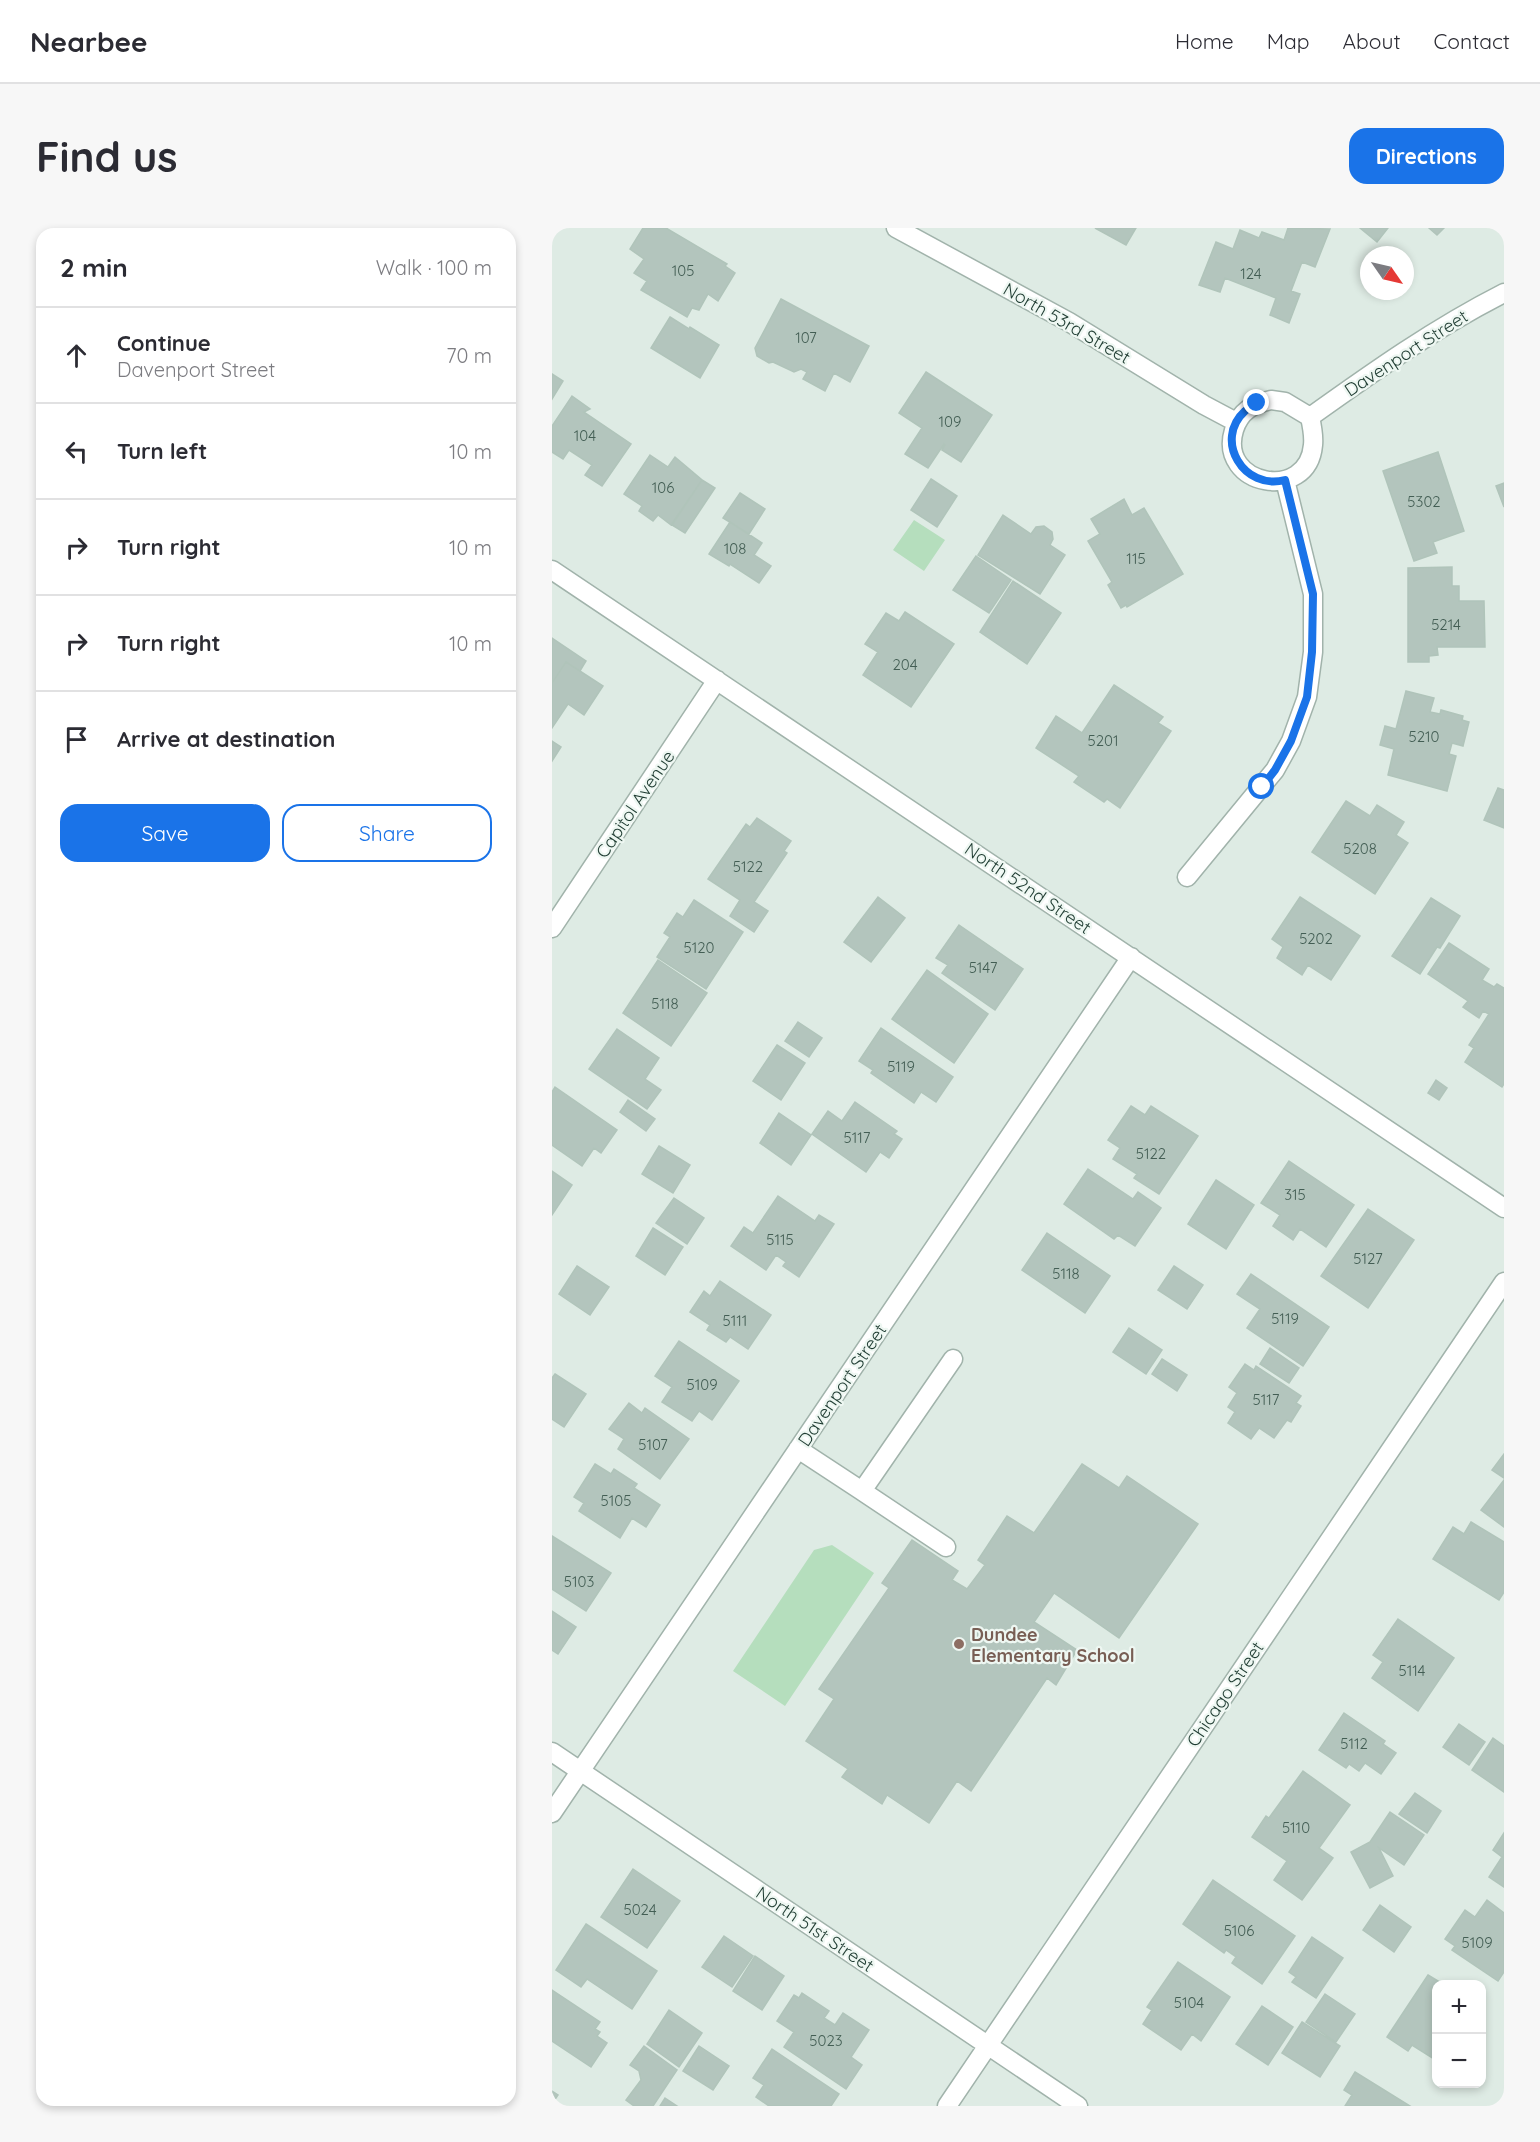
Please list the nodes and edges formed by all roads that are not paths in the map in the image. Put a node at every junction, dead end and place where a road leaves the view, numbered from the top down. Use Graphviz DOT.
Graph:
graph roads {
  1 [pos="896,228"];
  2 [pos="1504,293"];
  3 [pos="1310,417"];
  4 [pos="1236,422"];
  5 [pos="1285,480"];
  6 [pos="552,570"];
  7 [pos="717,680"];
  8 [pos="1186,877"];
  9 [pos="552,928"];
  10 [pos="1131,957"];
  11 [pos="1504,1208"];
  12 [pos="1504,1282"];
  13 [pos="954,1359"];
  14 [pos="798,1449"];
  15 [pos="862,1491"];
  16 [pos="946,1547"];
  17 [pos="552,1752"];
  18 [pos="580,1771"];
  19 [pos="552,1813"];
  20 [pos="987,2046"];
  21 [pos="947,2106"];
  22 [pos="1078,2106"];
  1 -- 4 [label="street, North 53rd Street"];
  2 -- 3 [label="street, Davenport Street"];
  3 -- 4 [label="street"];
  3 -- 5 [label="street"];
  4 -- 5 [label="street"];
  5 -- 8 [label="street"];
  6 -- 7 [label="street, North 52nd Street"];
  7 -- 9 [label="street, Capitol Avenue"];
  7 -- 10 [label="street, North 52nd Street"];
  10 -- 11 [label="street, North 52nd Street"];
  10 -- 14 [label="street, Davenport Street"];
  12 -- 20 [label="street, Chicago Street"];
  13 -- 15 [label="street"];
  14 -- 15 [label="street"];
  14 -- 18 [label="street, Davenport Street"];
  15 -- 16 [label="street"];
  17 -- 18 [label="street, North 51st Street"];
  18 -- 19 [label="street, Davenport Street"];
  18 -- 20 [label="street, North 51st Street"];
  20 -- 21 [label="street, Chicago Street"];
  20 -- 22 [label="street, North 51st Street"];
}
